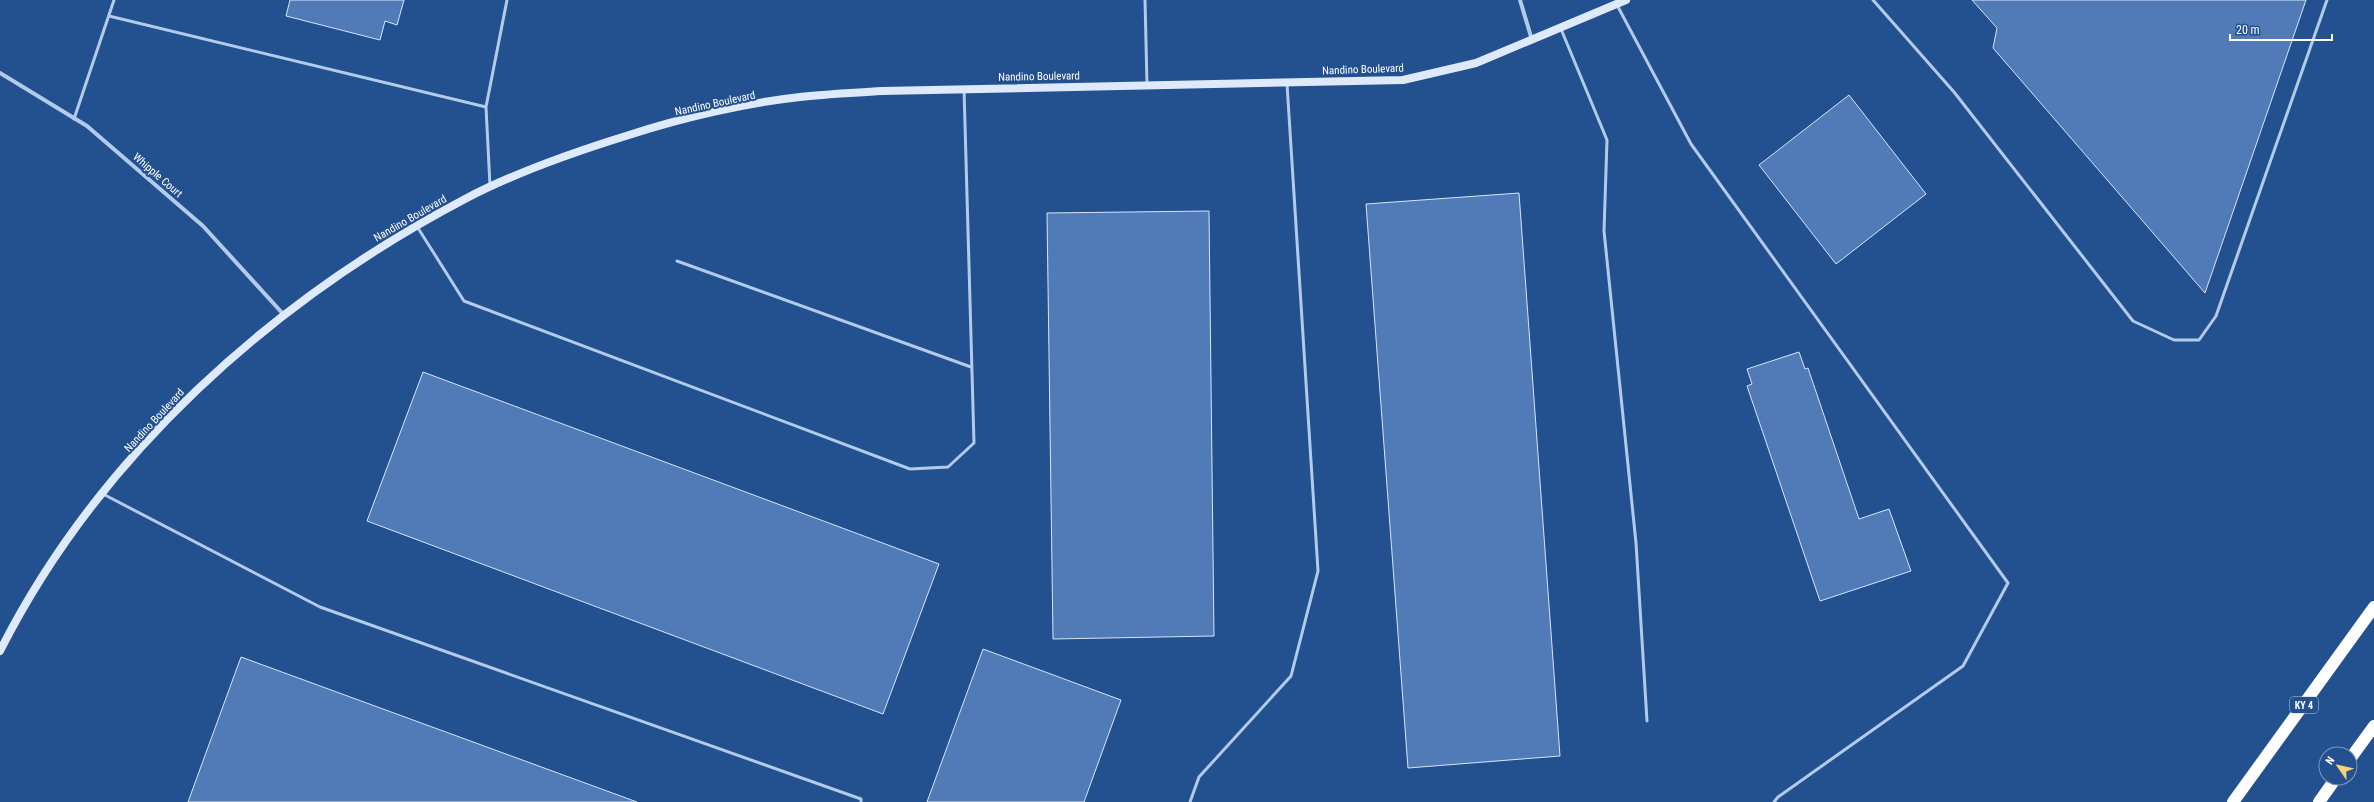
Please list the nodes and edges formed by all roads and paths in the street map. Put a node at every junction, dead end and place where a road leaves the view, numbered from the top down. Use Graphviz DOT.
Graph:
graph roads {
  1 [pos="114,0"];
  2 [pos="507,0"];
  3 [pos="1145,0"];
  4 [pos="1520,0"];
  5 [pos="1626,0"];
  6 [pos="1873,0"];
  7 [pos="2327,0"];
  8 [pos="1617,5"];
  9 [pos="109,16"];
  10 [pos="1561,29"];
  11 [pos="1532,41"];
  12 [pos="0,73"];
  13 [pos="1287,83"];
  14 [pos="1147,85"];
  15 [pos="964,89"];
  16 [pos="486,107"];
  17 [pos="74,119"];
  18 [pos="490,187"];
  19 [pos="417,226"];
  20 [pos="678,261"];
  21 [pos="284,315"];
  22 [pos="971,367"];
  23 [pos="103,494"];
  24 [pos="2374,607"];
  25 [pos="0,651"];
  26 [pos="1647,721"];
  27 [pos="2374,726"];
  28 [pos="2358,748"];
  29 [pos="2330,786"];
  30 [pos="862,802"];
  31 [pos="1190,802"];
  32 [pos="1774,802"];
  33 [pos="2233,802"];
  34 [pos="2319,802"];
  1 -- 9 [label="lane"];
  2 -- 16 [label="lane"];
  3 -- 14 [label="lane"];
  4 -- 11 [label="street"];
  5 -- 8 [label="street, Nandino Boulevard"];
  6 -- 7 [label="lane"];
  8 -- 10 [label="street, Nandino Boulevard"];
  8 -- 32 [label="lane"];
  9 -- 16 [label="lane"];
  9 -- 17 [label="lane"];
  10 -- 11 [label="street, Nandino Boulevard"];
  10 -- 26 [label="lane"];
  11 -- 13 [label="street, Nandino Boulevard"];
  12 -- 17 [label="street, Whipple Court"];
  13 -- 14 [label="street, Nandino Boulevard"];
  13 -- 31 [label="lane"];
  14 -- 15 [label="street, Nandino Boulevard"];
  15 -- 18 [label="street, Nandino Boulevard"];
  15 -- 22 [label="lane"];
  16 -- 18 [label="lane"];
  17 -- 21 [label="street, Whipple Court"];
  18 -- 19 [label="street, Nandino Boulevard"];
  19 -- 21 [label="street, Nandino Boulevard"];
  19 -- 22 [label="lane"];
  20 -- 22 [label="lane"];
  21 -- 23 [label="street, Nandino Boulevard"];
  23 -- 25 [label="street, Nandino Boulevard"];
  23 -- 30 [label="lane"];
  24 -- 33 [label="highway, KY 4"];
  27 -- 28 [label="highway"];
  29 -- 34 [label="highway"];
}
